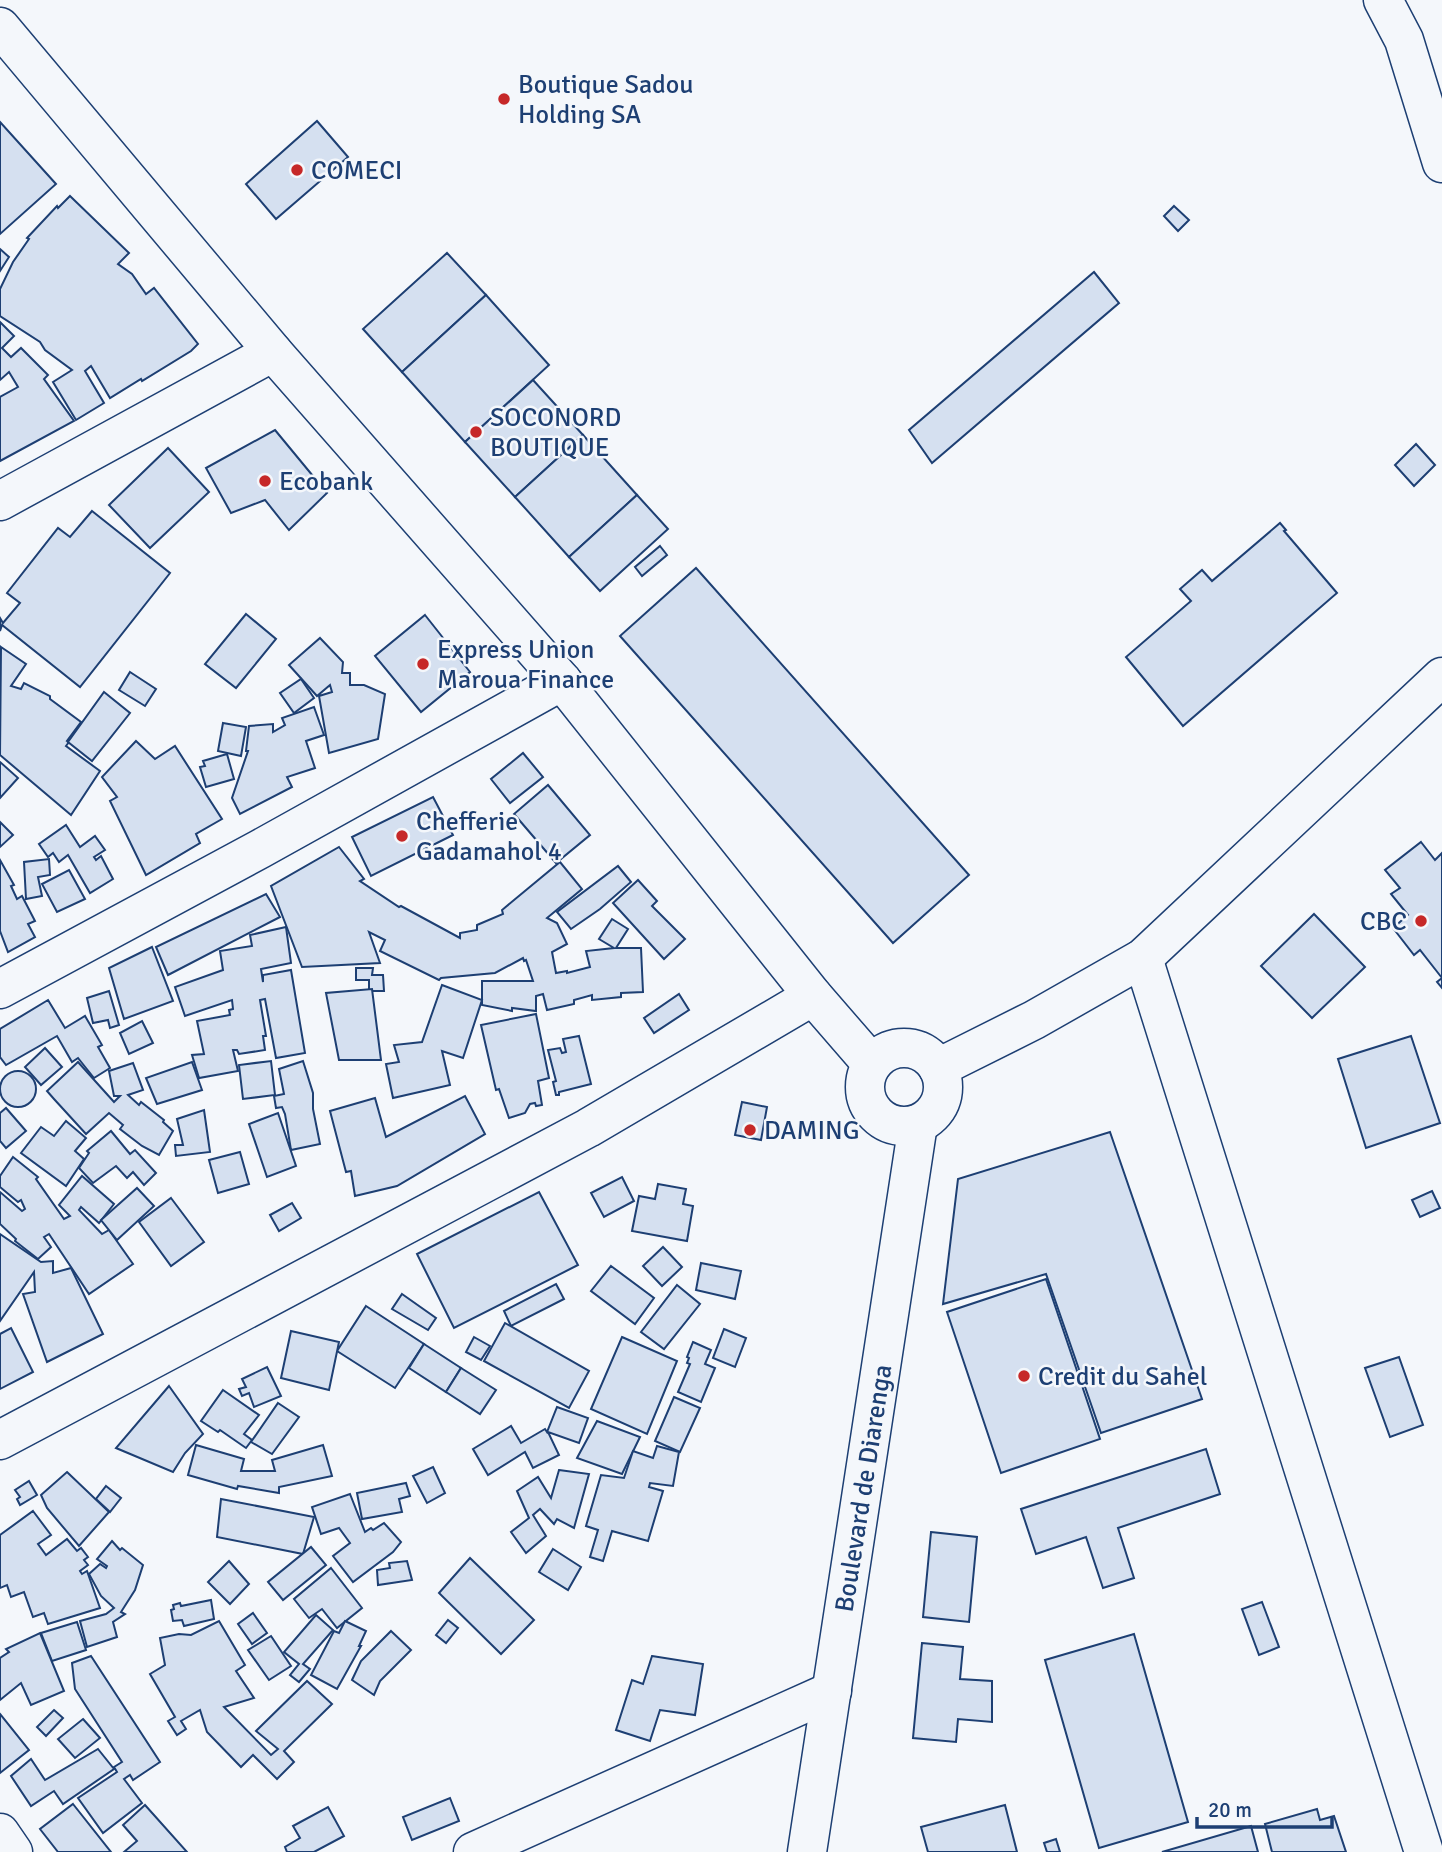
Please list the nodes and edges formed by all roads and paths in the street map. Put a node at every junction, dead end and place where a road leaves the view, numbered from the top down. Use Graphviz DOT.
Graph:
graph roads {
  1 [pos="1383,0"];
  2 [pos="0,27"];
  3 [pos="1442,163"];
  4 [pos="273,352"];
  5 [pos="0,501"];
  6 [pos="1442,677"];
  7 [pos="562,681"];
  8 [pos="1143,958"];
  9 [pos="0,989"];
  10 [pos="813,996"];
  11 [pos="872,1064"];
  12 [pos="938,1068"];
  13 [pos="918,1124"];
  14 [pos="0,1440"];
  15 [pos="832,1691"];
  16 [pos="0,1833"];
  17 [pos="13,1852"];
  18 [pos="473,1852"];
  19 [pos="807,1852"];
  20 [pos="1424,1852"];
  1 -- 3 [label="main road"];
  2 -- 4 [label="main road"];
  4 -- 5 [label="main road"];
  4 -- 7 [label="main road"];
  6 -- 8 [label="main road"];
  7 -- 9 [label="main road"];
  7 -- 10 [label="main road"];
  8 -- 12 [label="main road"];
  8 -- 20 [label="main road"];
  10 -- 11 [label="main road"];
  10 -- 14 [label="main road"];
  11 -- 12 [label="main road"];
  11 -- 13 [label="main road"];
  12 -- 13 [label="main road"];
  13 -- 15 [label="main road, Boulevard de Diarenga"];
  15 -- 18 [label="main road"];
  15 -- 19 [label="main road, Boulevard de Diarenga"];
  16 -- 17 [label="main road"];
}
